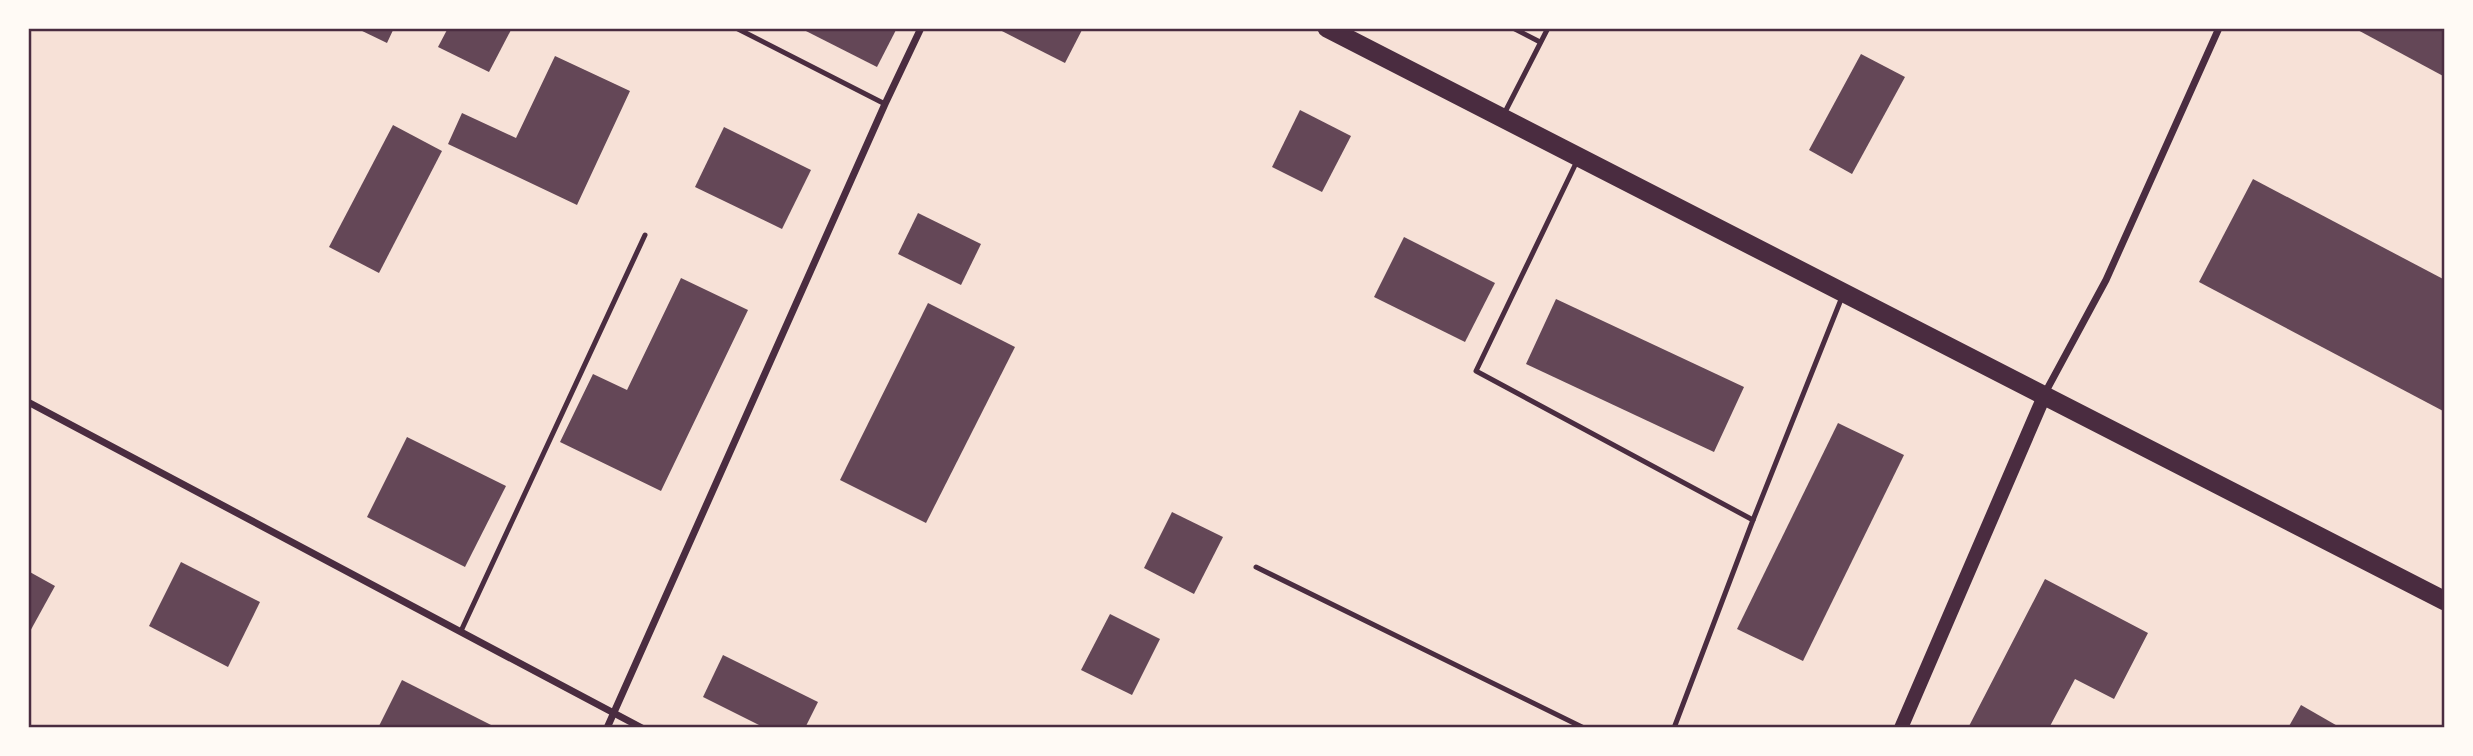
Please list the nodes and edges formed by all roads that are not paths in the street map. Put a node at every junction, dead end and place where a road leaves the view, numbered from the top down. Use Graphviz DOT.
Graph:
graph roads {
  1 [pos="736,28"];
  2 [pos="921,28"];
  3 [pos="1328,28"];
  4 [pos="1513,28"];
  5 [pos="1548,28"];
  6 [pos="2220,28"];
  7 [pos="1540,42"];
  8 [pos="885,104"];
  9 [pos="1502,117"];
  10 [pos="1580,156"];
  11 [pos="645,235"];
  12 [pos="1844,291"];
  13 [pos="2045,394"];
  14 [pos="28,402"];
  15 [pos="1753,520"];
  16 [pos="1256,567"];
  17 [pos="2445,601"];
  18 [pos="461,631"];
  19 [pos="614,712"];
  20 [pos="607,728"];
  21 [pos="642,728"];
  22 [pos="1584,728"];
  23 [pos="1674,728"];
  24 [pos="1901,728"];
  1 -- 8 [label="lane"];
  2 -- 8 [label="street"];
  3 -- 9 [label="highway"];
  4 -- 7 [label="lane"];
  5 -- 7 [label="lane"];
  6 -- 13 [label="street"];
  7 -- 9 [label="lane"];
  8 -- 19 [label="street"];
  9 -- 10 [label="highway"];
  10 -- 12 [label="highway"];
  10 -- 15 [label="lane"];
  11 -- 18 [label="lane"];
  12 -- 13 [label="highway"];
  12 -- 15 [label="lane"];
  13 -- 17 [label="highway"];
  13 -- 24 [label="main road"];
  14 -- 18 [label="street"];
  15 -- 23 [label="lane"];
  16 -- 22 [label="lane"];
  18 -- 19 [label="street"];
  19 -- 20 [label="street"];
  19 -- 21 [label="street"];
}
